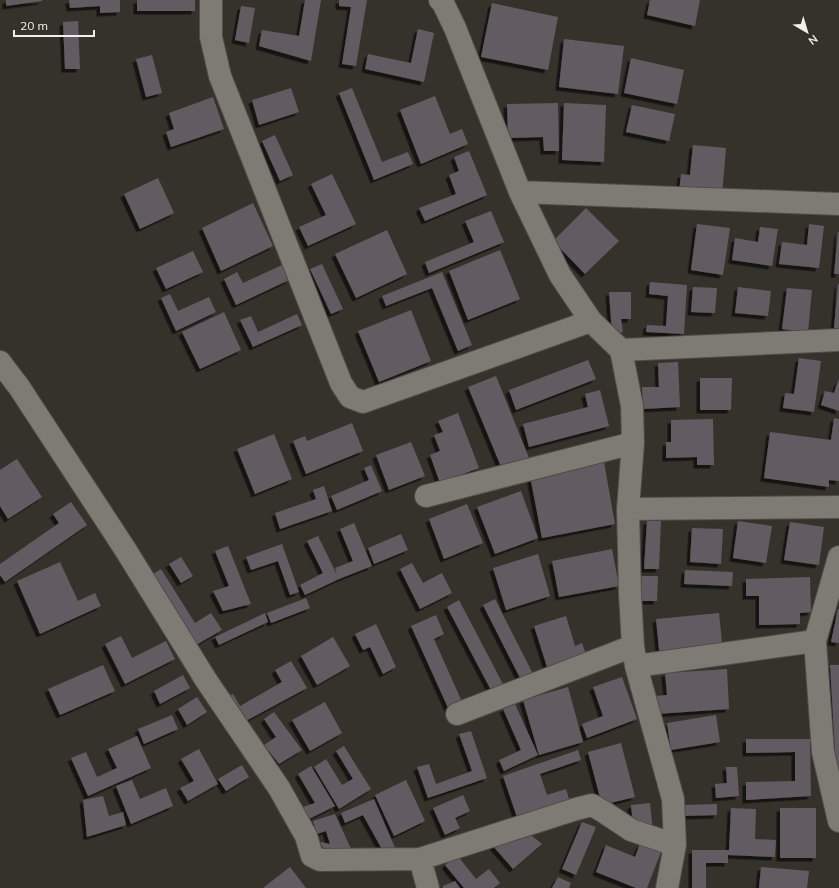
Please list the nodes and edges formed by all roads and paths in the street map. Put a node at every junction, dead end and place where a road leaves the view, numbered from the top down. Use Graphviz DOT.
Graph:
graph roads {
  1 [pos="211,0"];
  2 [pos="440,0"];
  3 [pos="520,192"];
  4 [pos="839,204"];
  5 [pos="591,321"];
  6 [pos="839,340"];
  7 [pos="621,350"];
  8 [pos="0,362"];
  9 [pos="633,443"];
  10 [pos="426,496"];
  11 [pos="839,507"];
  12 [pos="628,509"];
  13 [pos="839,557"];
  14 [pos="815,641"];
  15 [pos="635,656"];
  16 [pos="457,714"];
  17 [pos="839,821"];
  18 [pos="675,845"];
  19 [pos="420,859"];
  20 [pos="428,888"];
  21 [pos="667,888"];
  1 -- 5 [label="street"];
  2 -- 3 [label="street"];
  3 -- 4 [label="street"];
  3 -- 5 [label="street"];
  5 -- 7 [label="street"];
  6 -- 7 [label="street"];
  7 -- 9 [label="street"];
  8 -- 19 [label="street"];
  9 -- 10 [label="street"];
  9 -- 12 [label="street"];
  11 -- 12 [label="street"];
  12 -- 15 [label="street"];
  13 -- 14 [label="street"];
  14 -- 15 [label="street"];
  14 -- 17 [label="street"];
  15 -- 16 [label="street"];
  15 -- 18 [label="street"];
  18 -- 19 [label="street"];
  18 -- 21 [label="street"];
  19 -- 20 [label="street"];
}
